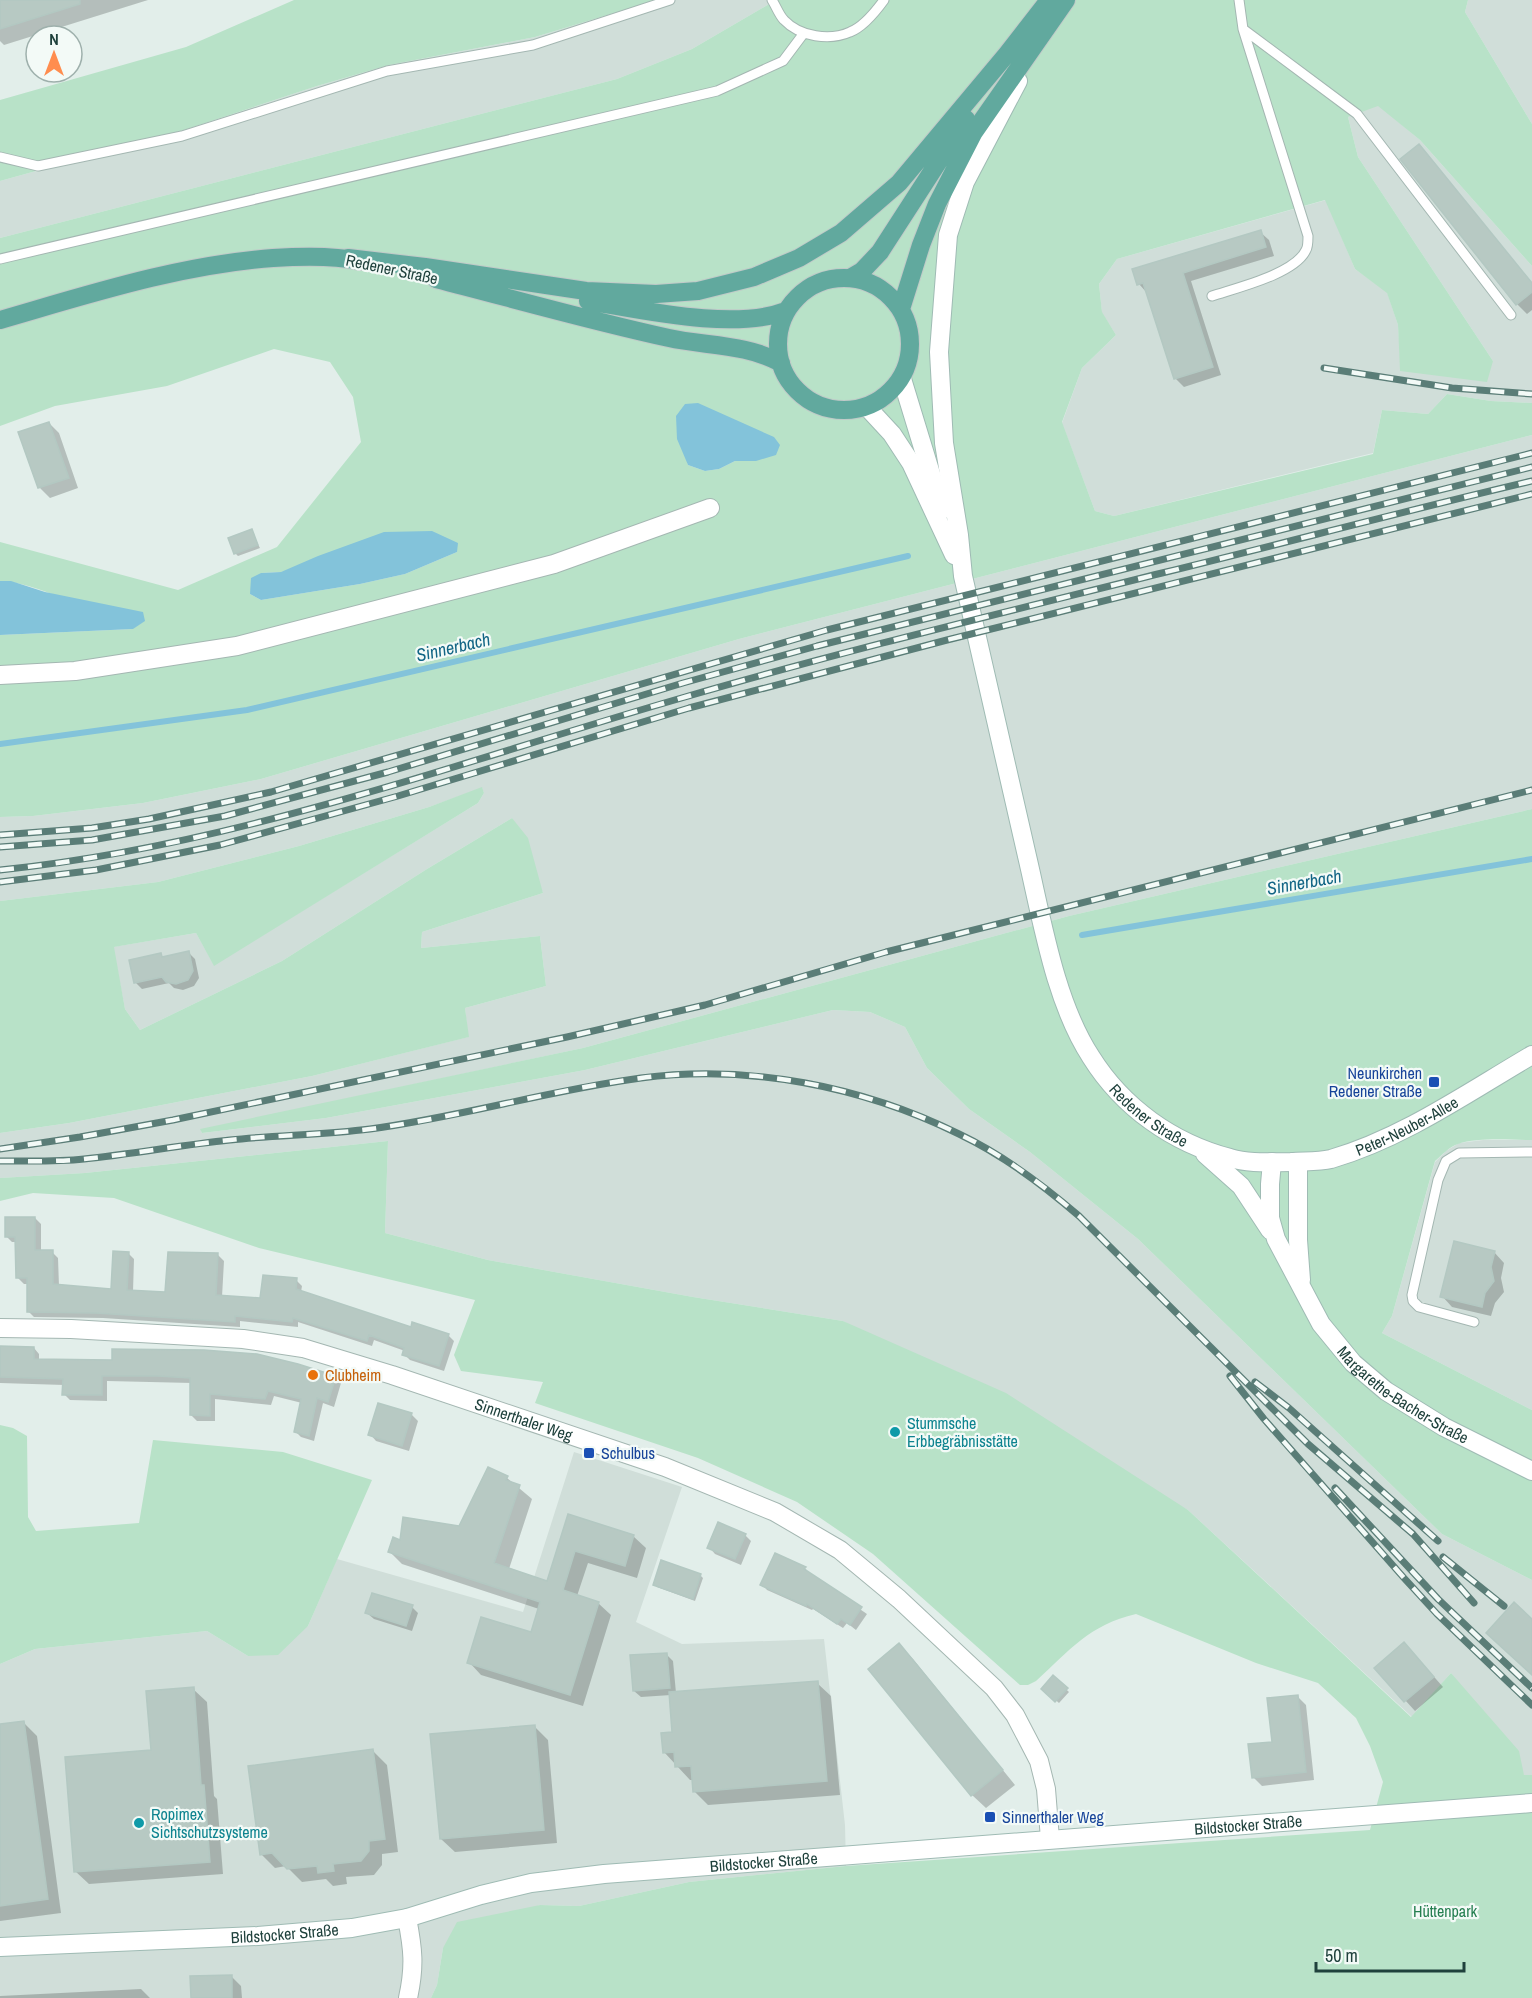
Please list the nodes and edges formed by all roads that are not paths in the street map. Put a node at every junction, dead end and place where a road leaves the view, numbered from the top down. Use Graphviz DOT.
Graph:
graph roads {
  1 [pos="670,0"];
  2 [pos="772,0"];
  3 [pos="884,0"];
  4 [pos="1049,0"];
  5 [pos="1066,0"];
  6 [pos="1239,0"];
  7 [pos="1243,29"];
  8 [pos="804,33"];
  9 [pos="1042,37"];
  10 [pos="1007,54"];
  11 [pos="0,157"];
  12 [pos="348,258"];
  13 [pos="0,259"];
  14 [pos="425,267"];
  15 [pos="850,278"];
  16 [pos="1212,296"];
  17 [pos="901,309"];
  18 [pos="786,311"];
  19 [pos="1510,315"];
  20 [pos="0,320"];
  21 [pos="781,363"];
  22 [pos="902,379"];
  23 [pos="867,407"];
  24 [pos="710,508"];
  25 [pos="948,538"];
  26 [pos="963,576"];
  27 [pos="0,675"];
  28 [pos="1532,1055"];
  29 [pos="1197,1146"];
  30 [pos="1532,1152"];
  31 [pos="1272,1162"];
  32 [pos="1298,1162"];
  33 [pos="1276,1239"];
  34 [pos="1301,1287"];
  35 [pos="1474,1322"];
  36 [pos="0,1328"];
  37 [pos="1532,1471"];
  38 [pos="1532,1803"];
  39 [pos="1050,1839"];
  40 [pos="407,1918"];
  41 [pos="0,1947"];
  42 [pos="408,1998"];
  1 -- 11 [label="lane"];
  2 -- 8 [label="lane"];
  3 -- 8 [label="lane"];
  4 -- 10 [label="main road"];
  5 -- 9 [label="main road"];
  6 -- 7 [label="lane"];
  7 -- 16 [label="lane"];
  7 -- 19 [label="lane"];
  8 -- 13 [label="lane"];
  9 -- 17 [label="main road"];
  9 -- 26 [label="main road"];
  10 -- 14 [label="main road"];
  10 -- 15 [label="main road"];
  12 -- 14 [label="main road"];
  12 -- 20 [label="main road, Redener Straße"];
  12 -- 21 [label="main road, Redener Straße"];
  14 -- 18 [label="main road"];
  15 -- 17 [label="main road"];
  15 -- 18 [label="main road"];
  17 -- 22 [label="main road"];
  18 -- 21 [label="main road"];
  21 -- 23 [label="main road"];
  22 -- 23 [label="main road"];
  22 -- 25 [label="main road"];
  23 -- 25 [label="main road"];
  24 -- 27 [label="main road"];
  25 -- 26 [label="main road"];
  26 -- 29 [label="main road, Redener Straße"];
  28 -- 32 [label="main road, Peter-Neuber-Allee"];
  29 -- 31 [label="main road, Redener Straße"];
  29 -- 33 [label="main road"];
  30 -- 35 [label="lane"];
  31 -- 32 [label="main road, Peter-Neuber-Allee"];
  31 -- 33 [label="main road, Margarethe-Bacher-Straße"];
  32 -- 34 [label="main road, Margarethe-Bacher-Straße"];
  33 -- 34 [label="main road, Margarethe-Bacher-Straße"];
  34 -- 37 [label="main road, Margarethe-Bacher-Straße"];
  36 -- 39 [label="main road, Sinnerthaler Weg"];
  38 -- 39 [label="main road, Bildstocker Straße"];
  39 -- 40 [label="main road, Bildstocker Straße"];
  40 -- 41 [label="main road, Bildstocker Straße"];
  40 -- 42 [label="main road"];
}
